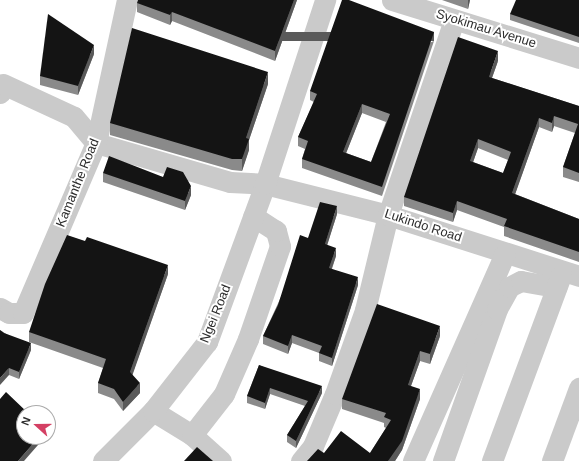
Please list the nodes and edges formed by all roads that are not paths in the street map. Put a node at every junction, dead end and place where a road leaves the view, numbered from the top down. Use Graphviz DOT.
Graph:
graph roads {
  1 [pos="127,0"];
  2 [pos="325,0"];
  3 [pos="392,0"];
  4 [pos="454,20"];
  5 [pos="579,58"];
  6 [pos="1,89"];
  7 [pos="96,143"];
  8 [pos="265,184"];
  9 [pos="388,214"];
  10 [pos="253,216"];
  11 [pos="505,253"];
  12 [pos="566,278"];
  13 [pos="0,308"];
  14 [pos="579,388"];
  15 [pos="153,411"];
  16 [pos="192,435"];
  17 [pos="103,461"];
  18 [pos="221,461"];
  19 [pos="301,461"];
  20 [pos="412,461"];
  21 [pos="444,461"];
  22 [pos="492,461"];
  23 [pos="552,461"];
  1 -- 7 [label="street, Kamanthe Road"];
  2 -- 8 [label="street, Ngei Road"];
  3 -- 4 [label="street, Syokimau Avenue"];
  4 -- 5 [label="street, Syokimau Avenue"];
  4 -- 9 [label="street"];
  6 -- 7 [label="street"];
  7 -- 8 [label="street"];
  7 -- 13 [label="street, Kamanthe Road"];
  8 -- 9 [label="street, Lukindo Road"];
  8 -- 10 [label="street, Ngei Road"];
  9 -- 11 [label="street, Lukindo Road"];
  9 -- 19 [label="street"];
  10 -- 15 [label="street, Ngei Road"];
  10 -- 16 [label="street"];
  11 -- 12 [label="street, Lukindo Road"];
  11 -- 20 [label="street"];
  12 -- 21 [label="street"];
  12 -- 22 [label="street"];
  14 -- 23 [label="street"];
  15 -- 16 [label="street"];
  15 -- 17 [label="street, Ngei Road"];
  16 -- 18 [label="street"];
}
